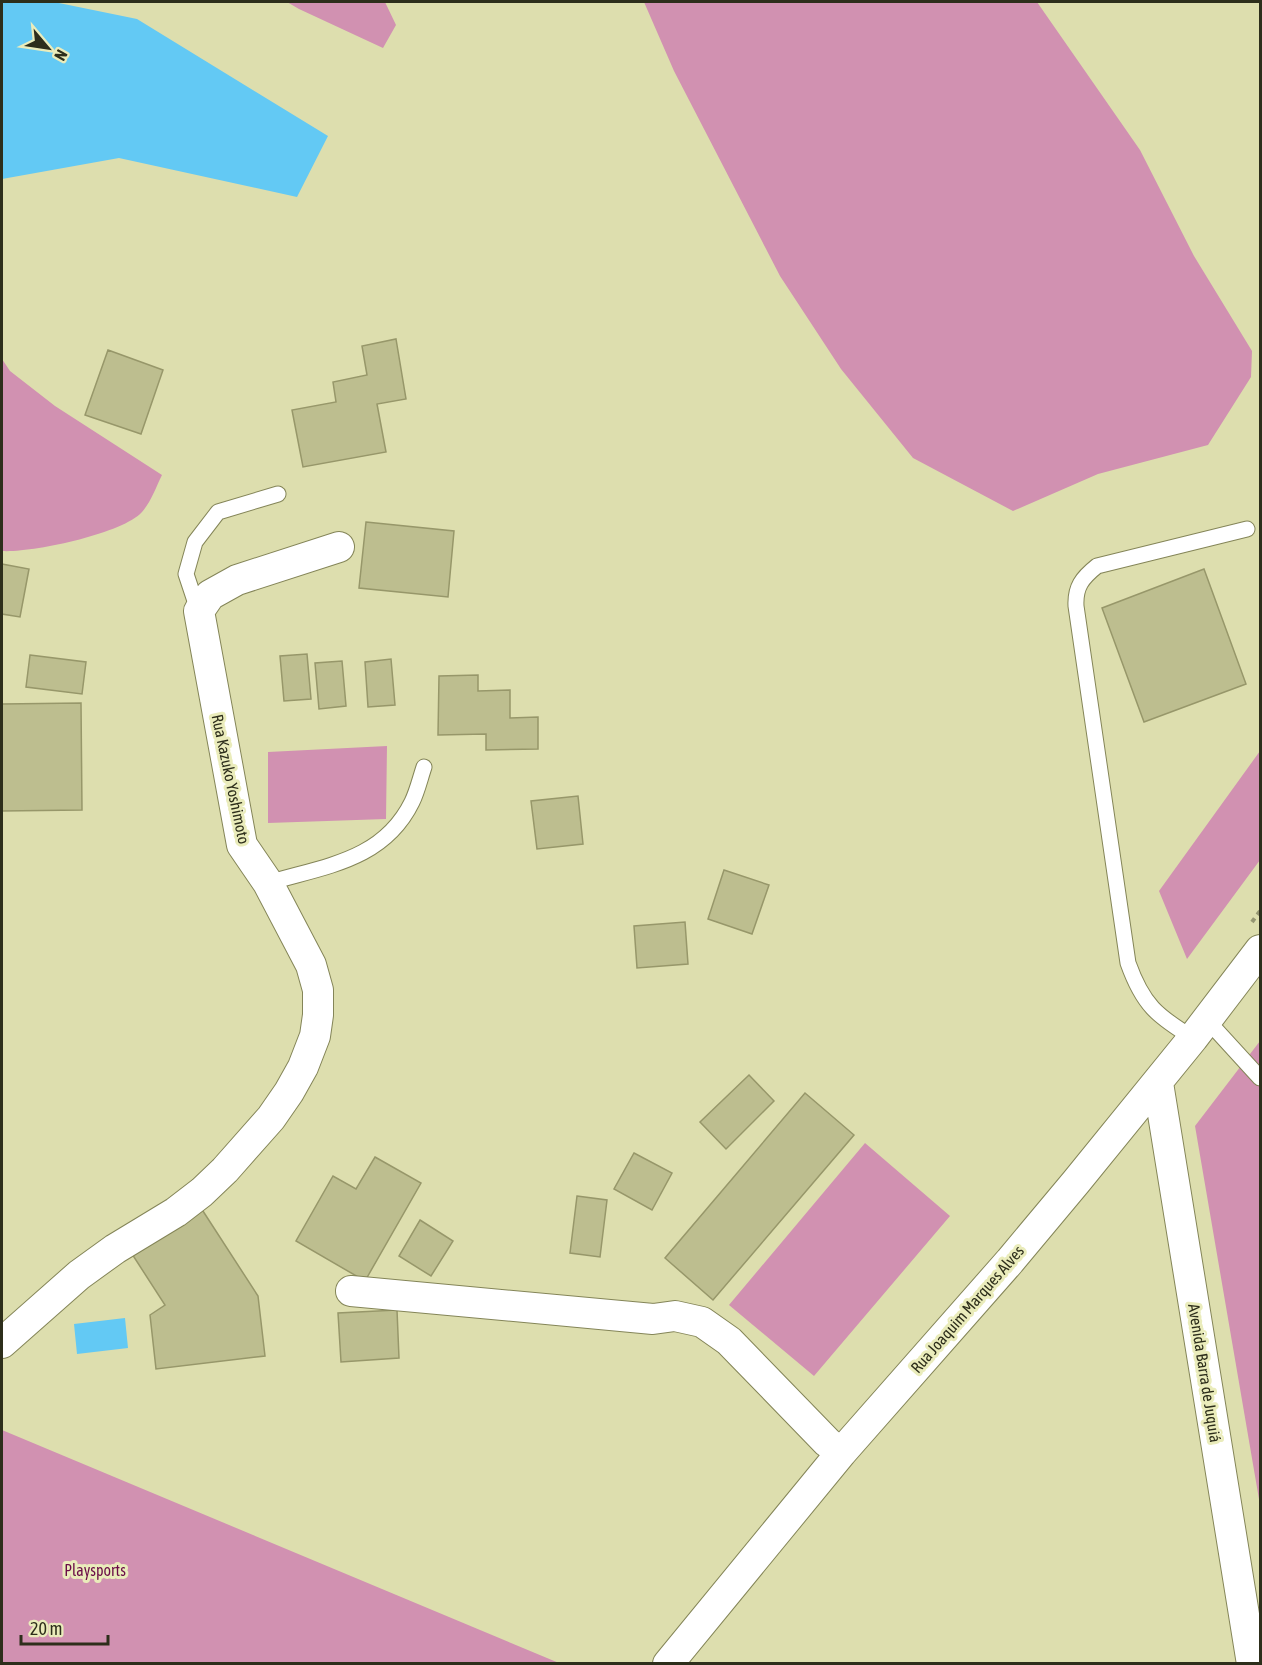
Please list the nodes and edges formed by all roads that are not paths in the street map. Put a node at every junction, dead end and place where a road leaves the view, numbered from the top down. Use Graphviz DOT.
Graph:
graph roads {
  1 [pos="278,494"];
  2 [pos="1247,529"];
  3 [pos="339,547"];
  4 [pos="199,613"];
  5 [pos="424,767"];
  6 [pos="268,883"];
  7 [pos="1260,950"];
  8 [pos="1200,1029"];
  9 [pos="1260,1078"];
  10 [pos="1158,1083"];
  11 [pos="351,1290"];
  12 [pos="2,1343"];
  13 [pos="841,1453"];
  14 [pos="668,1664"];
  15 [pos="1252,1664"];
  1 -- 4 [label="lane"];
  2 -- 8 [label="lane"];
  3 -- 4 [label="street"];
  4 -- 6 [label="street, Rua Kazuko Yoshimoto"];
  5 -- 6 [label="lane"];
  6 -- 12 [label="street, Rua Kazuko Yoshimoto"];
  7 -- 8 [label="street, Rua Joaquim Marques Alves"];
  8 -- 9 [label="lane"];
  8 -- 10 [label="street, Rua Joaquim Marques Alves"];
  10 -- 13 [label="street, Rua Joaquim Marques Alves"];
  10 -- 15 [label="street, Avenida Barra de Juquiá"];
  11 -- 13 [label="street"];
  13 -- 14 [label="street, Rua Joaquim Marques Alves"];
}
